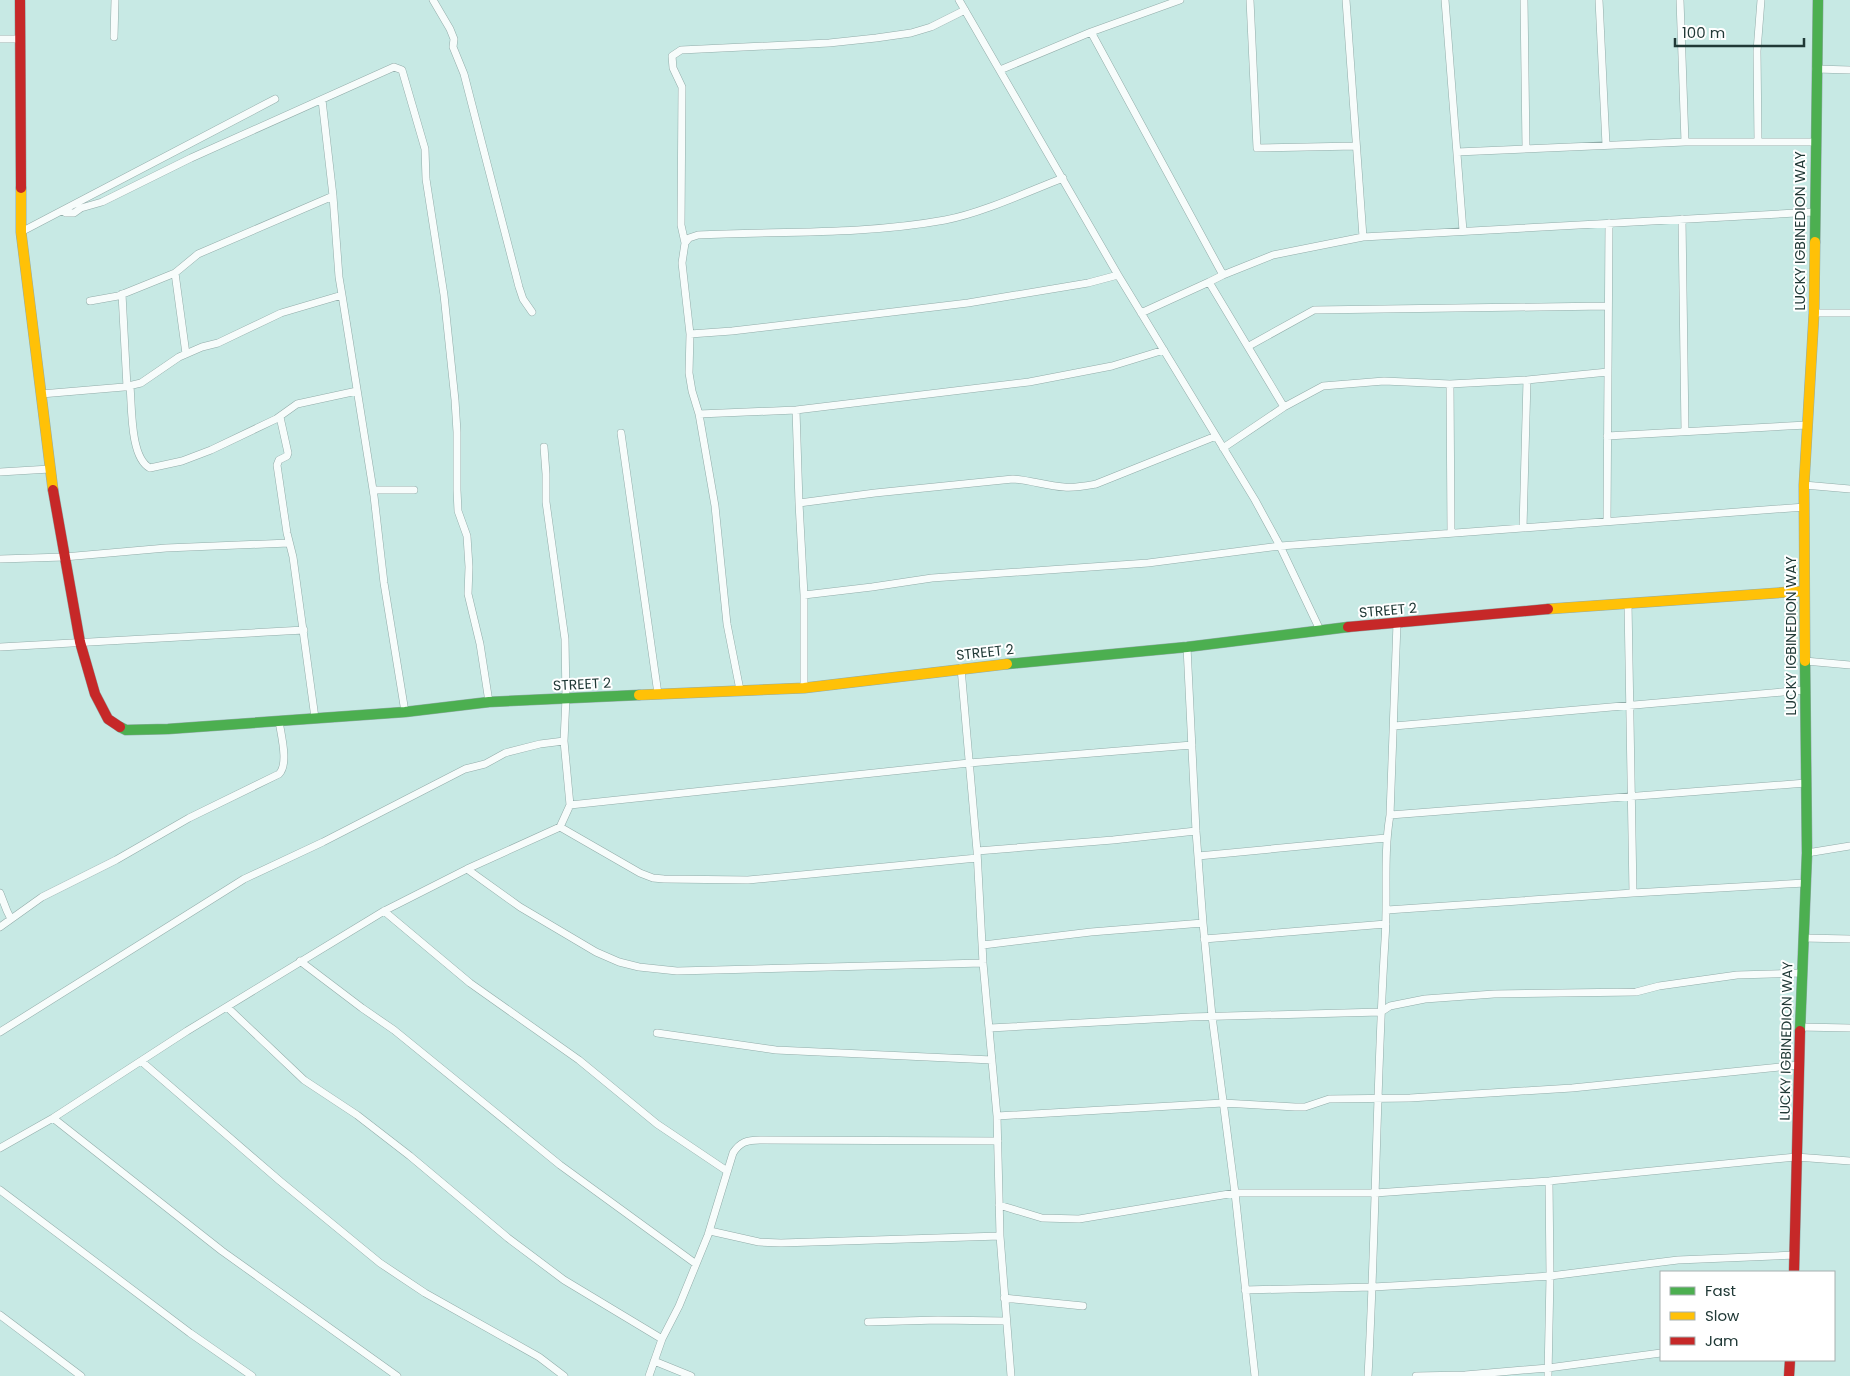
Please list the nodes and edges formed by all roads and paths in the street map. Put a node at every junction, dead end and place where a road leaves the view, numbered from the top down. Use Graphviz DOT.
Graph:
graph roads {
  1 [pos="20,0"];
  2 [pos="116,0"];
  3 [pos="434,0"];
  4 [pos="959,0"];
  5 [pos="1180,0"];
  6 [pos="1250,0"];
  7 [pos="1346,0"];
  8 [pos="1445,0"];
  9 [pos="1524,0"];
  10 [pos="1600,0"];
  11 [pos="1680,0"];
  12 [pos="1761,0"];
  13 [pos="1818,0"];
  14 [pos="965,10"];
  15 [pos="1091,32"];
  16 [pos="114,37"];
  17 [pos="0,39"];
  18 [pos="20,39"];
  19 [pos="1816,69"];
  20 [pos="1000,70"];
  21 [pos="1850,70"];
  22 [pos="274,99"];
  23 [pos="322,100"];
  24 [pos="1685,142"];
  25 [pos="1758,142"];
  26 [pos="1815,142"];
  27 [pos="1606,145"];
  28 [pos="1356,146"];
  29 [pos="1526,148"];
  30 [pos="1457,152"];
  31 [pos="1063,178"];
  32 [pos="333,196"];
  33 [pos="63,211"];
  34 [pos="1814,212"];
  35 [pos="1682,219"];
  36 [pos="1609,223"];
  37 [pos="1463,231"];
  38 [pos="21,232"];
  39 [pos="1363,237"];
  40 [pos="685,243"];
  41 [pos="175,274"];
  42 [pos="1118,275"];
  43 [pos="1223,275"];
  44 [pos="1209,282"];
  45 [pos="122,294"];
  46 [pos="342,296"];
  47 [pos="90,301"];
  48 [pos="1607,306"];
  49 [pos="532,312"];
  50 [pos="1141,313"];
  51 [pos="1850,313"];
  52 [pos="1814,314"];
  53 [pos="690,334"];
  54 [pos="1249,346"];
  55 [pos="1164,350"];
  56 [pos="186,354"];
  57 [pos="1608,372"];
  58 [pos="1527,380"];
  59 [pos="1450,384"];
  60 [pos="128,386"];
  61 [pos="357,391"];
  62 [pos="41,394"];
  63 [pos="1284,408"];
  64 [pos="796,410"];
  65 [pos="698,414"];
  66 [pos="280,417"];
  67 [pos="1807,425"];
  68 [pos="1685,431"];
  69 [pos="621,433"];
  70 [pos="1216,436"];
  71 [pos="1607,436"];
  72 [pos="544,448"];
  73 [pos="1223,448"];
  74 [pos="50,469"];
  75 [pos="0,472"];
  76 [pos="1804,485"];
  77 [pos="1850,488"];
  78 [pos="373,490"];
  79 [pos="414,490"];
  80 [pos="798,503"];
  81 [pos="1805,507"];
  82 [pos="1607,521"];
  83 [pos="1523,528"];
  84 [pos="1450,533"];
  85 [pos="289,543"];
  86 [pos="1280,546"];
  87 [pos="64,557"];
  88 [pos="0,559"];
  89 [pos="1804,591"];
  90 [pos="804,595"];
  91 [pos="1628,603"];
  92 [pos="1397,623"];
  93 [pos="304,630"];
  94 [pos="1320,630"];
  95 [pos="80,642"];
  96 [pos="0,647"];
  97 [pos="1187,647"];
  98 [pos="1805,661"];
  99 [pos="1850,665"];
  100 [pos="961,668"];
  101 [pos="804,688"];
  102 [pos="740,690"];
  103 [pos="1805,690"];
  104 [pos="658,694"];
  105 [pos="566,698"];
  106 [pos="489,702"];
  107 [pos="1630,704"];
  108 [pos="405,712"];
  109 [pos="315,718"];
  110 [pos="279,721"];
  111 [pos="1394,726"];
  112 [pos="564,741"];
  113 [pos="1192,745"];
  114 [pos="970,763"];
  115 [pos="1806,783"];
  116 [pos="1631,796"];
  117 [pos="570,805"];
  118 [pos="1390,815"];
  119 [pos="560,827"];
  120 [pos="1196,832"];
  121 [pos="1386,838"];
  122 [pos="1850,846"];
  123 [pos="1807,852"];
  124 [pos="977,854"];
  125 [pos="1198,856"];
  126 [pos="467,869"];
  127 [pos="1805,883"];
  128 [pos="1633,892"];
  129 [pos="0,893"];
  130 [pos="1387,910"];
  131 [pos="384,912"];
  132 [pos="12,919"];
  133 [pos="1203,923"];
  134 [pos="1386,924"];
  135 [pos="0,927"];
  136 [pos="1803,938"];
  137 [pos="1850,938"];
  138 [pos="1204,939"];
  139 [pos="982,945"];
  140 [pos="300,961"];
  141 [pos="983,963"];
  142 [pos="1801,974"];
  143 [pos="227,1006"];
  144 [pos="1381,1012"];
  145 [pos="1212,1016"];
  146 [pos="1800,1027"];
  147 [pos="990,1028"];
  148 [pos="1850,1028"];
  149 [pos="0,1032"];
  150 [pos="657,1033"];
  151 [pos="992,1060"];
  152 [pos="141,1061"];
  153 [pos="1799,1065"];
  154 [pos="1378,1099"];
  155 [pos="1223,1103"];
  156 [pos="997,1116"];
  157 [pos="53,1118"];
  158 [pos="998,1141"];
  159 [pos="0,1148"];
  160 [pos="1796,1157"];
  161 [pos="1850,1161"];
  162 [pos="727,1171"];
  163 [pos="1550,1181"];
  164 [pos="0,1190"];
  165 [pos="1235,1193"];
  166 [pos="1375,1193"];
  167 [pos="999,1205"];
  168 [pos="710,1230"];
  169 [pos="1000,1236"];
  170 [pos="1795,1255"];
  171 [pos="696,1264"];
  172 [pos="1794,1271"];
  173 [pos="1550,1276"];
  174 [pos="1373,1287"];
  175 [pos="1245,1290"];
  176 [pos="1004,1298"];
  177 [pos="1083,1306"];
  178 [pos="0,1314"];
  179 [pos="1006,1321"];
  180 [pos="868,1322"];
  181 [pos="662,1339"];
  182 [pos="1660,1353"];
  183 [pos="654,1361"];
  184 [pos="1790,1361"];
  185 [pos="1548,1372"];
  186 [pos="81,1376"];
  187 [pos="252,1376"];
  188 [pos="397,1376"];
  189 [pos="564,1376"];
  190 [pos="648,1376"];
  191 [pos="691,1376"];
  192 [pos="1011,1376"];
  193 [pos="1255,1376"];
  194 [pos="1368,1376"];
  195 [pos="1416,1376"];
  196 [pos="1789,1376"];
  1 -- 18 [label="street"];
  2 -- 16 [label="street"];
  3 -- 49 [label="street"];
  4 -- 14 [label="street"];
  5 -- 15 [label="street"];
  6 -- 28 [label="street"];
  7 -- 28 [label="street"];
  8 -- 30 [label="street"];
  9 -- 29 [label="street"];
  10 -- 27 [label="street"];
  11 -- 24 [label="street"];
  12 -- 25 [label="street"];
  13 -- 19 [label="street, LUCKY IGBINEDION WAY"];
  14 -- 20 [label="street"];
  14 -- 40 [label="street"];
  15 -- 20 [label="street"];
  15 -- 43 [label="street"];
  17 -- 18 [label="street"];
  18 -- 38 [label="street"];
  19 -- 21 [label="street"];
  19 -- 26 [label="street, LUCKY IGBINEDION WAY"];
  20 -- 31 [label="street"];
  22 -- 33 [label="street"];
  23 -- 32 [label="street"];
  23 -- 33 [label="street"];
  23 -- 106 [label="street"];
  24 -- 25 [label="street"];
  24 -- 27 [label="street"];
  25 -- 26 [label="street"];
  26 -- 34 [label="street, LUCKY IGBINEDION WAY"];
  27 -- 29 [label="street"];
  28 -- 39 [label="street"];
  29 -- 30 [label="street"];
  30 -- 37 [label="street"];
  31 -- 40 [label="street"];
  31 -- 42 [label="street"];
  32 -- 41 [label="street"];
  32 -- 46 [label="street"];
  33 -- 38 [label="street"];
  34 -- 35 [label="street"];
  34 -- 52 [label="street, LUCKY IGBINEDION WAY"];
  35 -- 36 [label="street"];
  35 -- 68 [label="street"];
  36 -- 37 [label="street"];
  36 -- 48 [label="street"];
  37 -- 39 [label="street"];
  38 -- 62 [label="street"];
  39 -- 43 [label="street"];
  40 -- 53 [label="street"];
  41 -- 45 [label="street"];
  41 -- 56 [label="street"];
  42 -- 50 [label="street"];
  42 -- 53 [label="street"];
  43 -- 44 [label="street"];
  44 -- 50 [label="street"];
  44 -- 54 [label="street"];
  45 -- 47 [label="street"];
  45 -- 60 [label="street"];
  46 -- 56 [label="street"];
  46 -- 61 [label="street"];
  48 -- 54 [label="street"];
  48 -- 57 [label="street"];
  50 -- 55 [label="street"];
  51 -- 52 [label="street"];
  52 -- 67 [label="street, LUCKY IGBINEDION WAY"];
  53 -- 65 [label="street"];
  54 -- 63 [label="street"];
  55 -- 64 [label="street"];
  55 -- 70 [label="street"];
  56 -- 60 [label="street"];
  57 -- 58 [label="street"];
  57 -- 71 [label="street"];
  58 -- 59 [label="street"];
  58 -- 83 [label="street"];
  59 -- 63 [label="street"];
  59 -- 84 [label="street"];
  60 -- 62 [label="street"];
  60 -- 66 [label="street"];
  61 -- 66 [label="street"];
  61 -- 78 [label="street"];
  62 -- 74 [label="street"];
  63 -- 73 [label="street"];
  64 -- 65 [label="street"];
  64 -- 80 [label="street"];
  65 -- 102 [label="street"];
  66 -- 85 [label="street"];
  67 -- 68 [label="street"];
  67 -- 76 [label="street, LUCKY IGBINEDION WAY"];
  68 -- 71 [label="street"];
  69 -- 104 [label="street"];
  70 -- 73 [label="street"];
  70 -- 80 [label="street"];
  71 -- 82 [label="street"];
  72 -- 105 [label="street"];
  73 -- 86 [label="street"];
  74 -- 75 [label="street"];
  74 -- 87 [label="street"];
  76 -- 77 [label="street"];
  76 -- 81 [label="street, LUCKY IGBINEDION WAY"];
  78 -- 79 [label="street"];
  78 -- 108 [label="street"];
  80 -- 90 [label="street"];
  81 -- 82 [label="street"];
  81 -- 89 [label="street, LUCKY IGBINEDION WAY"];
  82 -- 83 [label="street"];
  83 -- 84 [label="street"];
  84 -- 86 [label="street"];
  85 -- 87 [label="street"];
  85 -- 93 [label="street"];
  86 -- 90 [label="street"];
  86 -- 94 [label="street"];
  87 -- 88 [label="street"];
  87 -- 95 [label="street"];
  89 -- 91 [label="street, STREET 2"];
  89 -- 98 [label="street, LUCKY IGBINEDION WAY"];
  90 -- 101 [label="street"];
  91 -- 92 [label="street, STREET 2"];
  91 -- 107 [label="street"];
  92 -- 94 [label="street, STREET 2"];
  92 -- 111 [label="street"];
  93 -- 95 [label="street"];
  93 -- 109 [label="street"];
  94 -- 97 [label="street, STREET 2"];
  95 -- 96 [label="street"];
  95 -- 110 [label="street, STREET 2"];
  97 -- 100 [label="street, STREET 2"];
  97 -- 113 [label="street"];
  98 -- 99 [label="street"];
  98 -- 103 [label="street, LUCKY IGBINEDION WAY"];
  100 -- 101 [label="street, STREET 2"];
  100 -- 114 [label="street"];
  101 -- 102 [label="street, STREET 2"];
  102 -- 104 [label="street, STREET 2"];
  103 -- 107 [label="street"];
  103 -- 115 [label="street, LUCKY IGBINEDION WAY"];
  104 -- 105 [label="street, STREET 2"];
  105 -- 106 [label="street, STREET 2"];
  105 -- 112 [label="street"];
  106 -- 108 [label="street, STREET 2"];
  107 -- 111 [label="street"];
  107 -- 116 [label="street"];
  108 -- 109 [label="street, STREET 2"];
  109 -- 110 [label="street, STREET 2"];
  110 -- 132 [label="street"];
  111 -- 118 [label="street"];
  112 -- 117 [label="street"];
  112 -- 149 [label="street"];
  113 -- 114 [label="street"];
  113 -- 120 [label="street"];
  114 -- 117 [label="street"];
  114 -- 124 [label="street"];
  115 -- 116 [label="street"];
  115 -- 123 [label="street, LUCKY IGBINEDION WAY"];
  116 -- 118 [label="street"];
  116 -- 128 [label="street"];
  117 -- 119 [label="street"];
  118 -- 121 [label="street"];
  119 -- 124 [label="street"];
  119 -- 126 [label="street"];
  120 -- 124 [label="street"];
  120 -- 125 [label="street"];
  121 -- 125 [label="street"];
  121 -- 130 [label="street"];
  122 -- 123 [label="street"];
  123 -- 127 [label="street, LUCKY IGBINEDION WAY"];
  124 -- 139 [label="street"];
  125 -- 133 [label="street"];
  126 -- 131 [label="street"];
  126 -- 141 [label="street"];
  127 -- 128 [label="street"];
  127 -- 136 [label="street, LUCKY IGBINEDION WAY"];
  128 -- 130 [label="street"];
  129 -- 132 [label="street"];
  130 -- 134 [label="street"];
  131 -- 140 [label="street"];
  131 -- 162 [label="street"];
  132 -- 135 [label="street"];
  133 -- 138 [label="street"];
  133 -- 139 [label="street"];
  134 -- 138 [label="street"];
  134 -- 144 [label="street"];
  136 -- 137 [label="street"];
  136 -- 142 [label="street, LUCKY IGBINEDION WAY"];
  138 -- 145 [label="street"];
  139 -- 141 [label="street"];
  140 -- 143 [label="street"];
  140 -- 171 [label="street"];
  141 -- 147 [label="street"];
  142 -- 144 [label="street"];
  142 -- 146 [label="street, LUCKY IGBINEDION WAY"];
  143 -- 152 [label="street"];
  143 -- 181 [label="street"];
  144 -- 145 [label="street"];
  144 -- 154 [label="street"];
  145 -- 147 [label="street"];
  145 -- 155 [label="street"];
  146 -- 148 [label="street"];
  146 -- 153 [label="street, LUCKY IGBINEDION WAY"];
  147 -- 151 [label="street"];
  150 -- 151 [label="street"];
  151 -- 156 [label="street"];
  152 -- 157 [label="street"];
  152 -- 189 [label="street"];
  153 -- 154 [label="street"];
  153 -- 160 [label="street, LUCKY IGBINEDION WAY"];
  154 -- 155 [label="street"];
  154 -- 166 [label="street"];
  155 -- 156 [label="street"];
  155 -- 165 [label="street"];
  156 -- 158 [label="street"];
  157 -- 159 [label="street"];
  157 -- 188 [label="street"];
  158 -- 162 [label="street"];
  158 -- 167 [label="street"];
  160 -- 161 [label="street"];
  160 -- 163 [label="street"];
  160 -- 170 [label="street, LUCKY IGBINEDION WAY"];
  162 -- 168 [label="street"];
  163 -- 166 [label="street"];
  163 -- 173 [label="street"];
  164 -- 187 [label="street"];
  165 -- 166 [label="street"];
  165 -- 167 [label="street"];
  165 -- 175 [label="street"];
  166 -- 174 [label="street"];
  167 -- 169 [label="street"];
  168 -- 169 [label="street"];
  168 -- 171 [label="street"];
  169 -- 176 [label="street"];
  170 -- 172 [label="street, LUCKY IGBINEDION WAY"];
  170 -- 173 [label="street"];
  171 -- 181 [label="street"];
  173 -- 174 [label="street"];
  173 -- 185 [label="street"];
  174 -- 175 [label="street"];
  174 -- 194 [label="street"];
  175 -- 193 [label="street"];
  176 -- 177 [label="street"];
  176 -- 179 [label="street"];
  178 -- 186 [label="street"];
  179 -- 180 [label="street"];
  179 -- 192 [label="street"];
  181 -- 183 [label="street"];
  182 -- 185 [label="street"];
  183 -- 190 [label="street"];
  183 -- 191 [label="street"];
  184 -- 196 [label="street"];
  185 -- 195 [label="street"];
}
